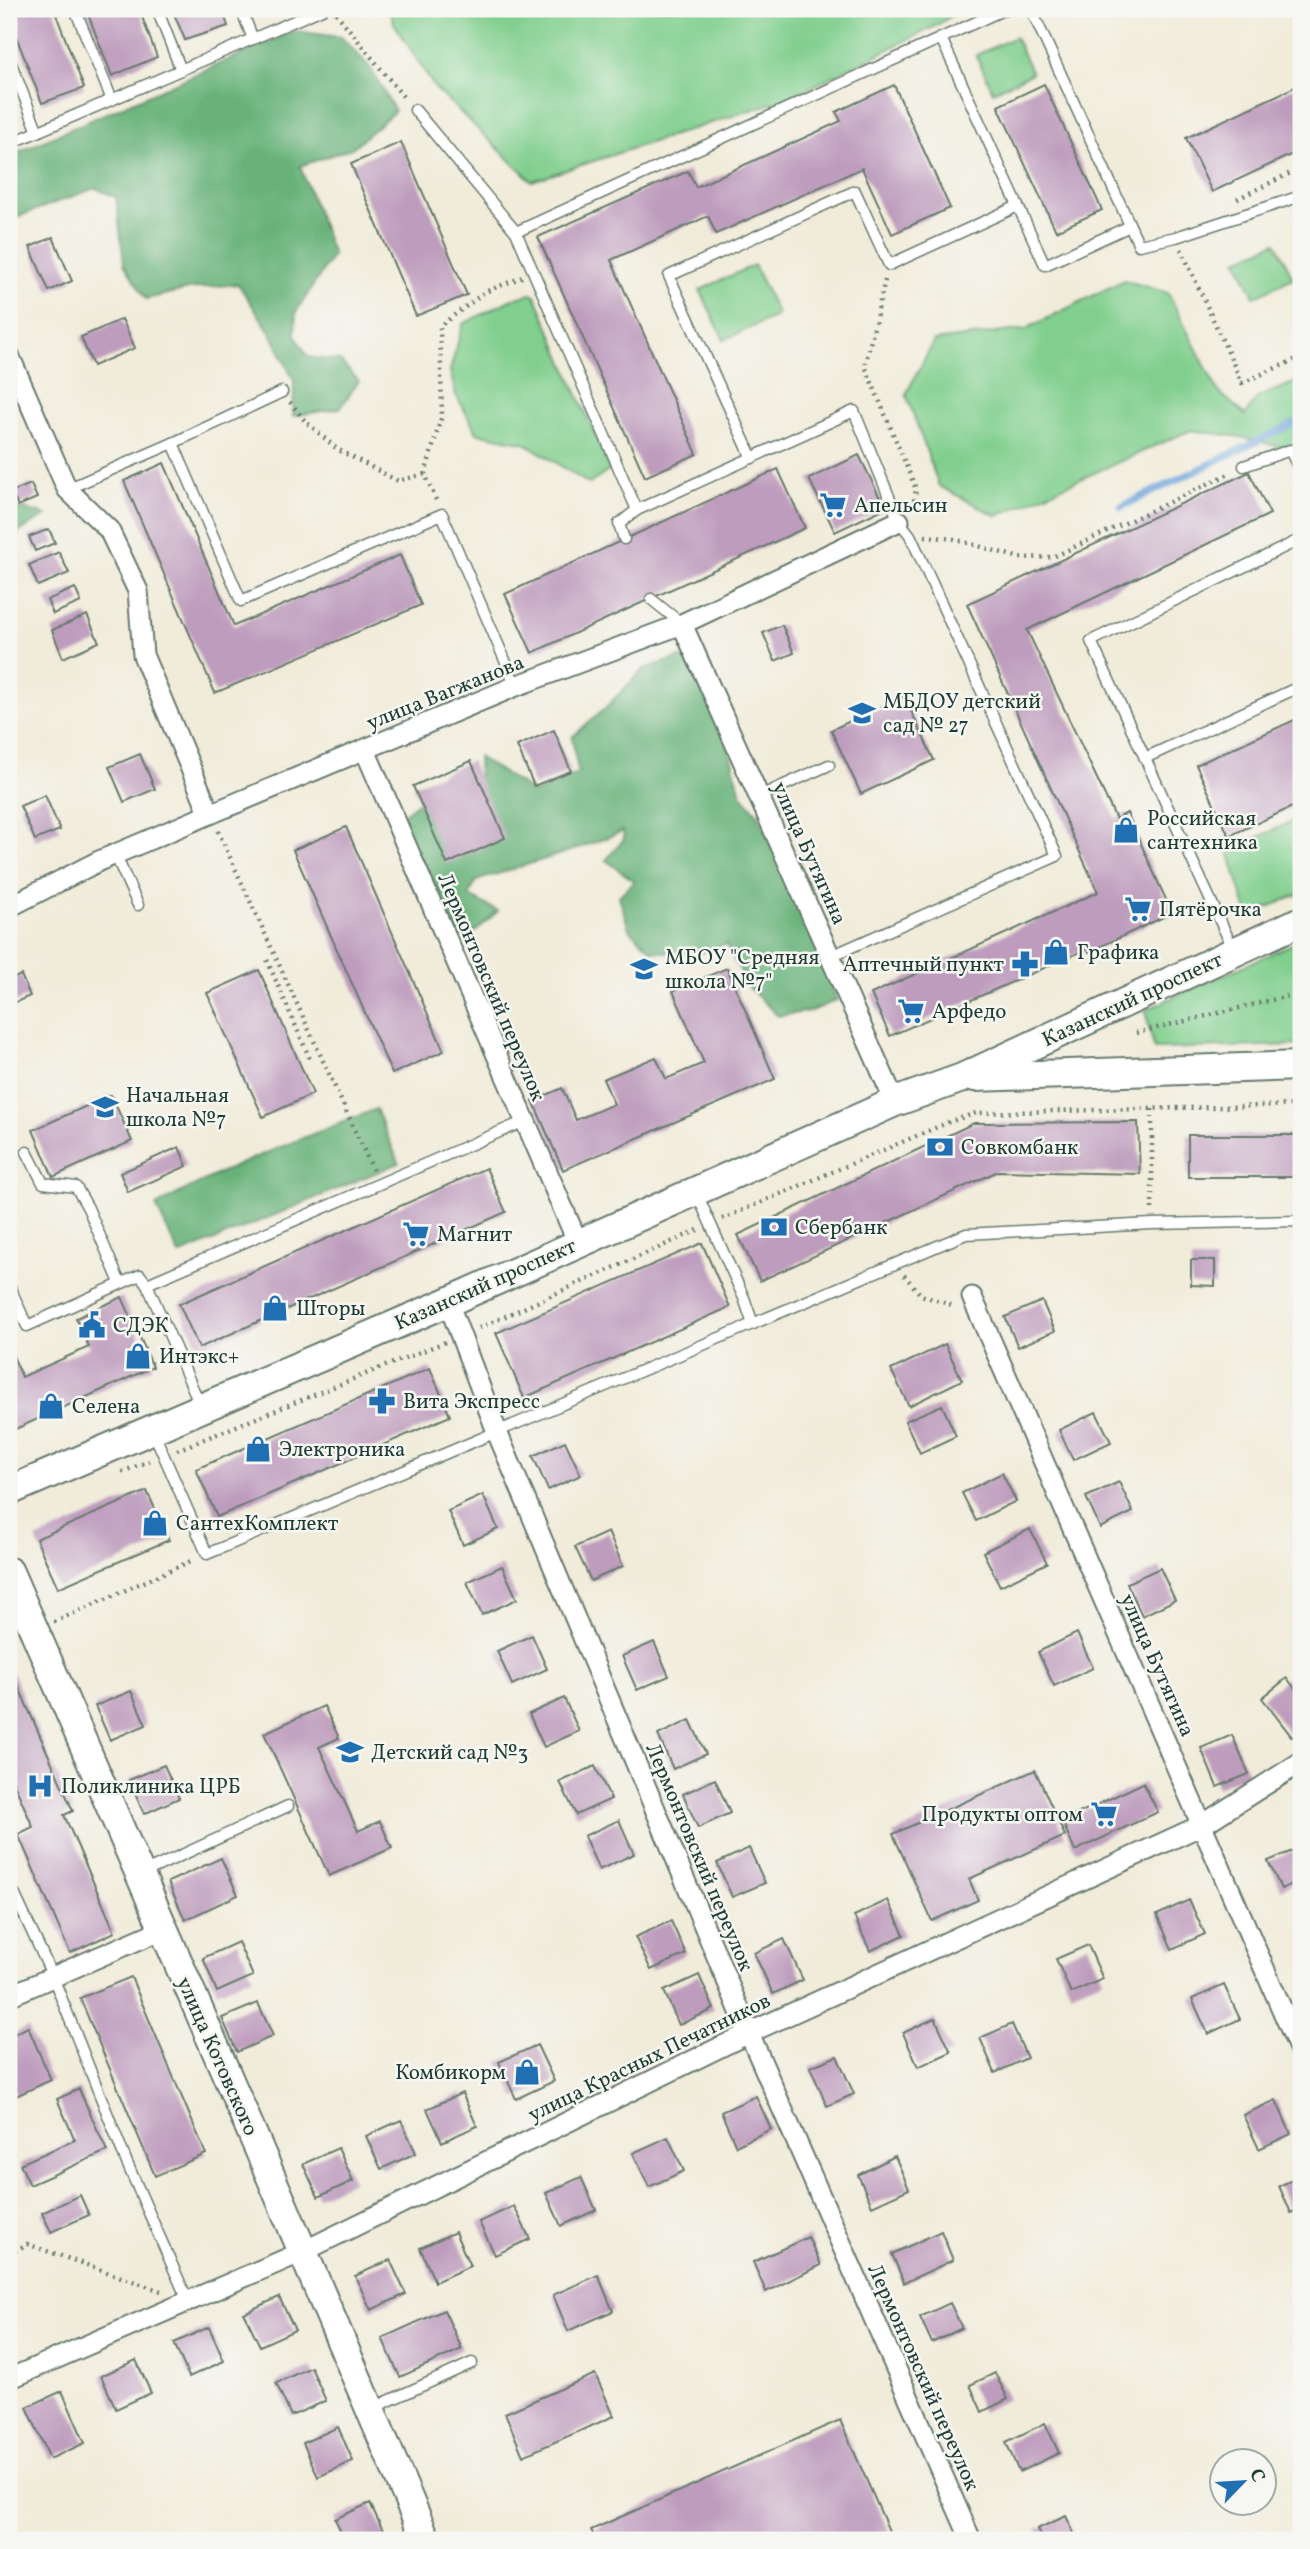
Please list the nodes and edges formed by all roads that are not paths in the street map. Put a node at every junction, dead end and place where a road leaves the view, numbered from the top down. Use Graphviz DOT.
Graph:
graph roads {
  1 [pos="75,9"];
  2 [pos="156,9"];
  3 [pos="241,9"];
  4 [pos="322,9"];
  5 [pos="1005,9"];
  6 [pos="1031,9"];
  7 [pos="941,38"];
  8 [pos="253,39"];
  9 [pos="9,58"];
  10 [pos="181,70"];
  11 [pos="111,100"];
  12 [pos="415,110"];
  13 [pos="38,132"];
  14 [pos="9,144"];
  15 [pos="1301,196"];
  16 [pos="1018,206"];
  17 [pos="1130,226"];
  18 [pos="516,232"];
  19 [pos="9,355"];
  20 [pos="282,392"];
  21 [pos="173,443"];
  22 [pos="752,458"];
  23 [pos="1244,466"];
  24 [pos="1301,472"];
  25 [pos="67,489"];
  26 [pos="638,510"];
  27 [pos="905,528"];
  28 [pos="1301,538"];
  29 [pos="624,539"];
  30 [pos="651,599"];
  31 [pos="682,624"];
  32 [pos="1301,686"];
  33 [pos="516,687"];
  34 [pos="365,750"];
  35 [pos="1145,758"];
  36 [pos="829,765"];
  37 [pos="760,796"];
  38 [pos="210,814"];
  39 [pos="115,854"];
  40 [pos="138,905"];
  41 [pos="9,907"];
  42 [pos="1301,921"];
  43 [pos="1234,951"];
  44 [pos="831,956"];
  45 [pos="1301,1066"];
  46 [pos="962,1078"];
  47 [pos="895,1102"];
  48 [pos="525,1121"];
  49 [pos="27,1152"];
  50 [pos="695,1190"];
  51 [pos="1301,1221"];
  52 [pos="578,1243"];
  53 [pos="120,1283"];
  54 [pos="147,1284"];
  55 [pos="9,1285"];
  56 [pos="448,1302"];
  57 [pos="976,1306"];
  58 [pos="753,1324"];
  59 [pos="201,1408"];
  60 [pos="497,1432"];
  61 [pos="158,1443"];
  62 [pos="9,1491"];
  63 [pos="9,1572"];
  64 [pos="1301,1762"];
  65 [pos="288,1806"];
  66 [pos="1202,1825"];
  67 [pos="139,1874"];
  68 [pos="10,1888"];
  69 [pos="163,1929"];
  70 [pos="53,1977"];
  71 [pos="9,1996"];
  72 [pos="749,2033"];
  73 [pos="1301,2053"];
  74 [pos="302,2252"];
  75 [pos="188,2301"];
  76 [pos="472,2363"];
  77 [pos="9,2379"];
  78 [pos="370,2409"];
  79 [pos="426,2540"];
  80 [pos="971,2540"];
  1 -- 11 [label="lane"];
  2 -- 10 [label="lane"];
  3 -- 8 [label="lane"];
  4 -- 8 [label="lane"];
  5 -- 7 [label="lane"];
  6 -- 17 [label="lane"];
  7 -- 16 [label="lane"];
  7 -- 18 [label="lane"];
  8 -- 10 [label="lane"];
  9 -- 13 [label="lane"];
  10 -- 11 [label="lane"];
  11 -- 13 [label="lane"];
  12 -- 18 [label="lane"];
  13 -- 14 [label="lane"];
  15 -- 17 [label="lane"];
  16 -- 17 [label="lane"];
  16 -- 22 [label="lane"];
  18 -- 26 [label="lane"];
  19 -- 25 [label="street"];
  20 -- 21 [label="lane"];
  21 -- 25 [label="lane"];
  21 -- 33 [label="lane"];
  22 -- 26 [label="lane"];
  22 -- 27 [label="lane"];
  23 -- 24 [label="lane"];
  25 -- 38 [label="street"];
  26 -- 29 [label="lane"];
  27 -- 31 [label="street, улица Вагжанова"];
  27 -- 44 [label="lane"];
  28 -- 35 [label="lane"];
  30 -- 31 [label="lane"];
  31 -- 33 [label="street, улица Вагжанова"];
  31 -- 37 [label="street, улица Бутягина"];
  32 -- 35 [label="lane"];
  33 -- 34 [label="street, улица Вагжанова"];
  34 -- 38 [label="street, улица Вагжанова"];
  34 -- 48 [label="street, Лермонтовский переулок"];
  35 -- 43 [label="lane"];
  36 -- 37 [label="lane"];
  37 -- 44 [label="street, улица Бутягина"];
  38 -- 39 [label="street, улица Вагжанова"];
  39 -- 40 [label="lane"];
  39 -- 41 [label="street, улица Вагжанова"];
  42 -- 43 [label="street, Казанский проспект"];
  43 -- 46 [label="street, Казанский проспект"];
  44 -- 47 [label="street, улица Бутягина"];
  45 -- 46 [label="street, Казанский проспект"];
  46 -- 47 [label="street, Казанский проспект"];
  47 -- 50 [label="street, Казанский проспект"];
  48 -- 52 [label="street, Лермонтовский переулок"];
  48 -- 54 [label="lane"];
  49 -- 53 [label="lane"];
  50 -- 52 [label="street, Казанский проспект"];
  50 -- 58 [label="lane"];
  51 -- 58 [label="lane"];
  52 -- 56 [label="street, Казанский проспект"];
  53 -- 54 [label="lane"];
  53 -- 55 [label="lane"];
  54 -- 59 [label="lane"];
  56 -- 59 [label="street, Казанский проспект"];
  56 -- 60 [label="street, Лермонтовский переулок"];
  57 -- 66 [label="street, улица Бутягина"];
  58 -- 60 [label="lane"];
  59 -- 61 [label="street, Казанский проспект"];
  60 -- 61 [label="lane"];
  60 -- 72 [label="street, Лермонтовский переулок"];
  61 -- 62 [label="street, Казанский проспект"];
  63 -- 67 [label="street, улица Котовского"];
  64 -- 66 [label="street, улица Красных Печатников"];
  65 -- 67 [label="lane"];
  66 -- 72 [label="street, улица Красных Печатников"];
  66 -- 73 [label="street, улица Бутягина"];
  67 -- 69 [label="street, улица Котовского"];
  68 -- 70 [label="lane"];
  69 -- 70 [label="street"];
  69 -- 74 [label="street, улица Котовского"];
  70 -- 71 [label="street"];
  70 -- 75 [label="lane"];
  72 -- 74 [label="street, улица Красных Печатников"];
  72 -- 80 [label="street, Лермонтовский переулок"];
  74 -- 75 [label="street, улица Красных Печатников"];
  74 -- 78 [label="street, улица Котовского"];
  75 -- 77 [label="street, улица Красных Печатников"];
  76 -- 78 [label="lane"];
  78 -- 79 [label="street, улица Котовского"];
}
